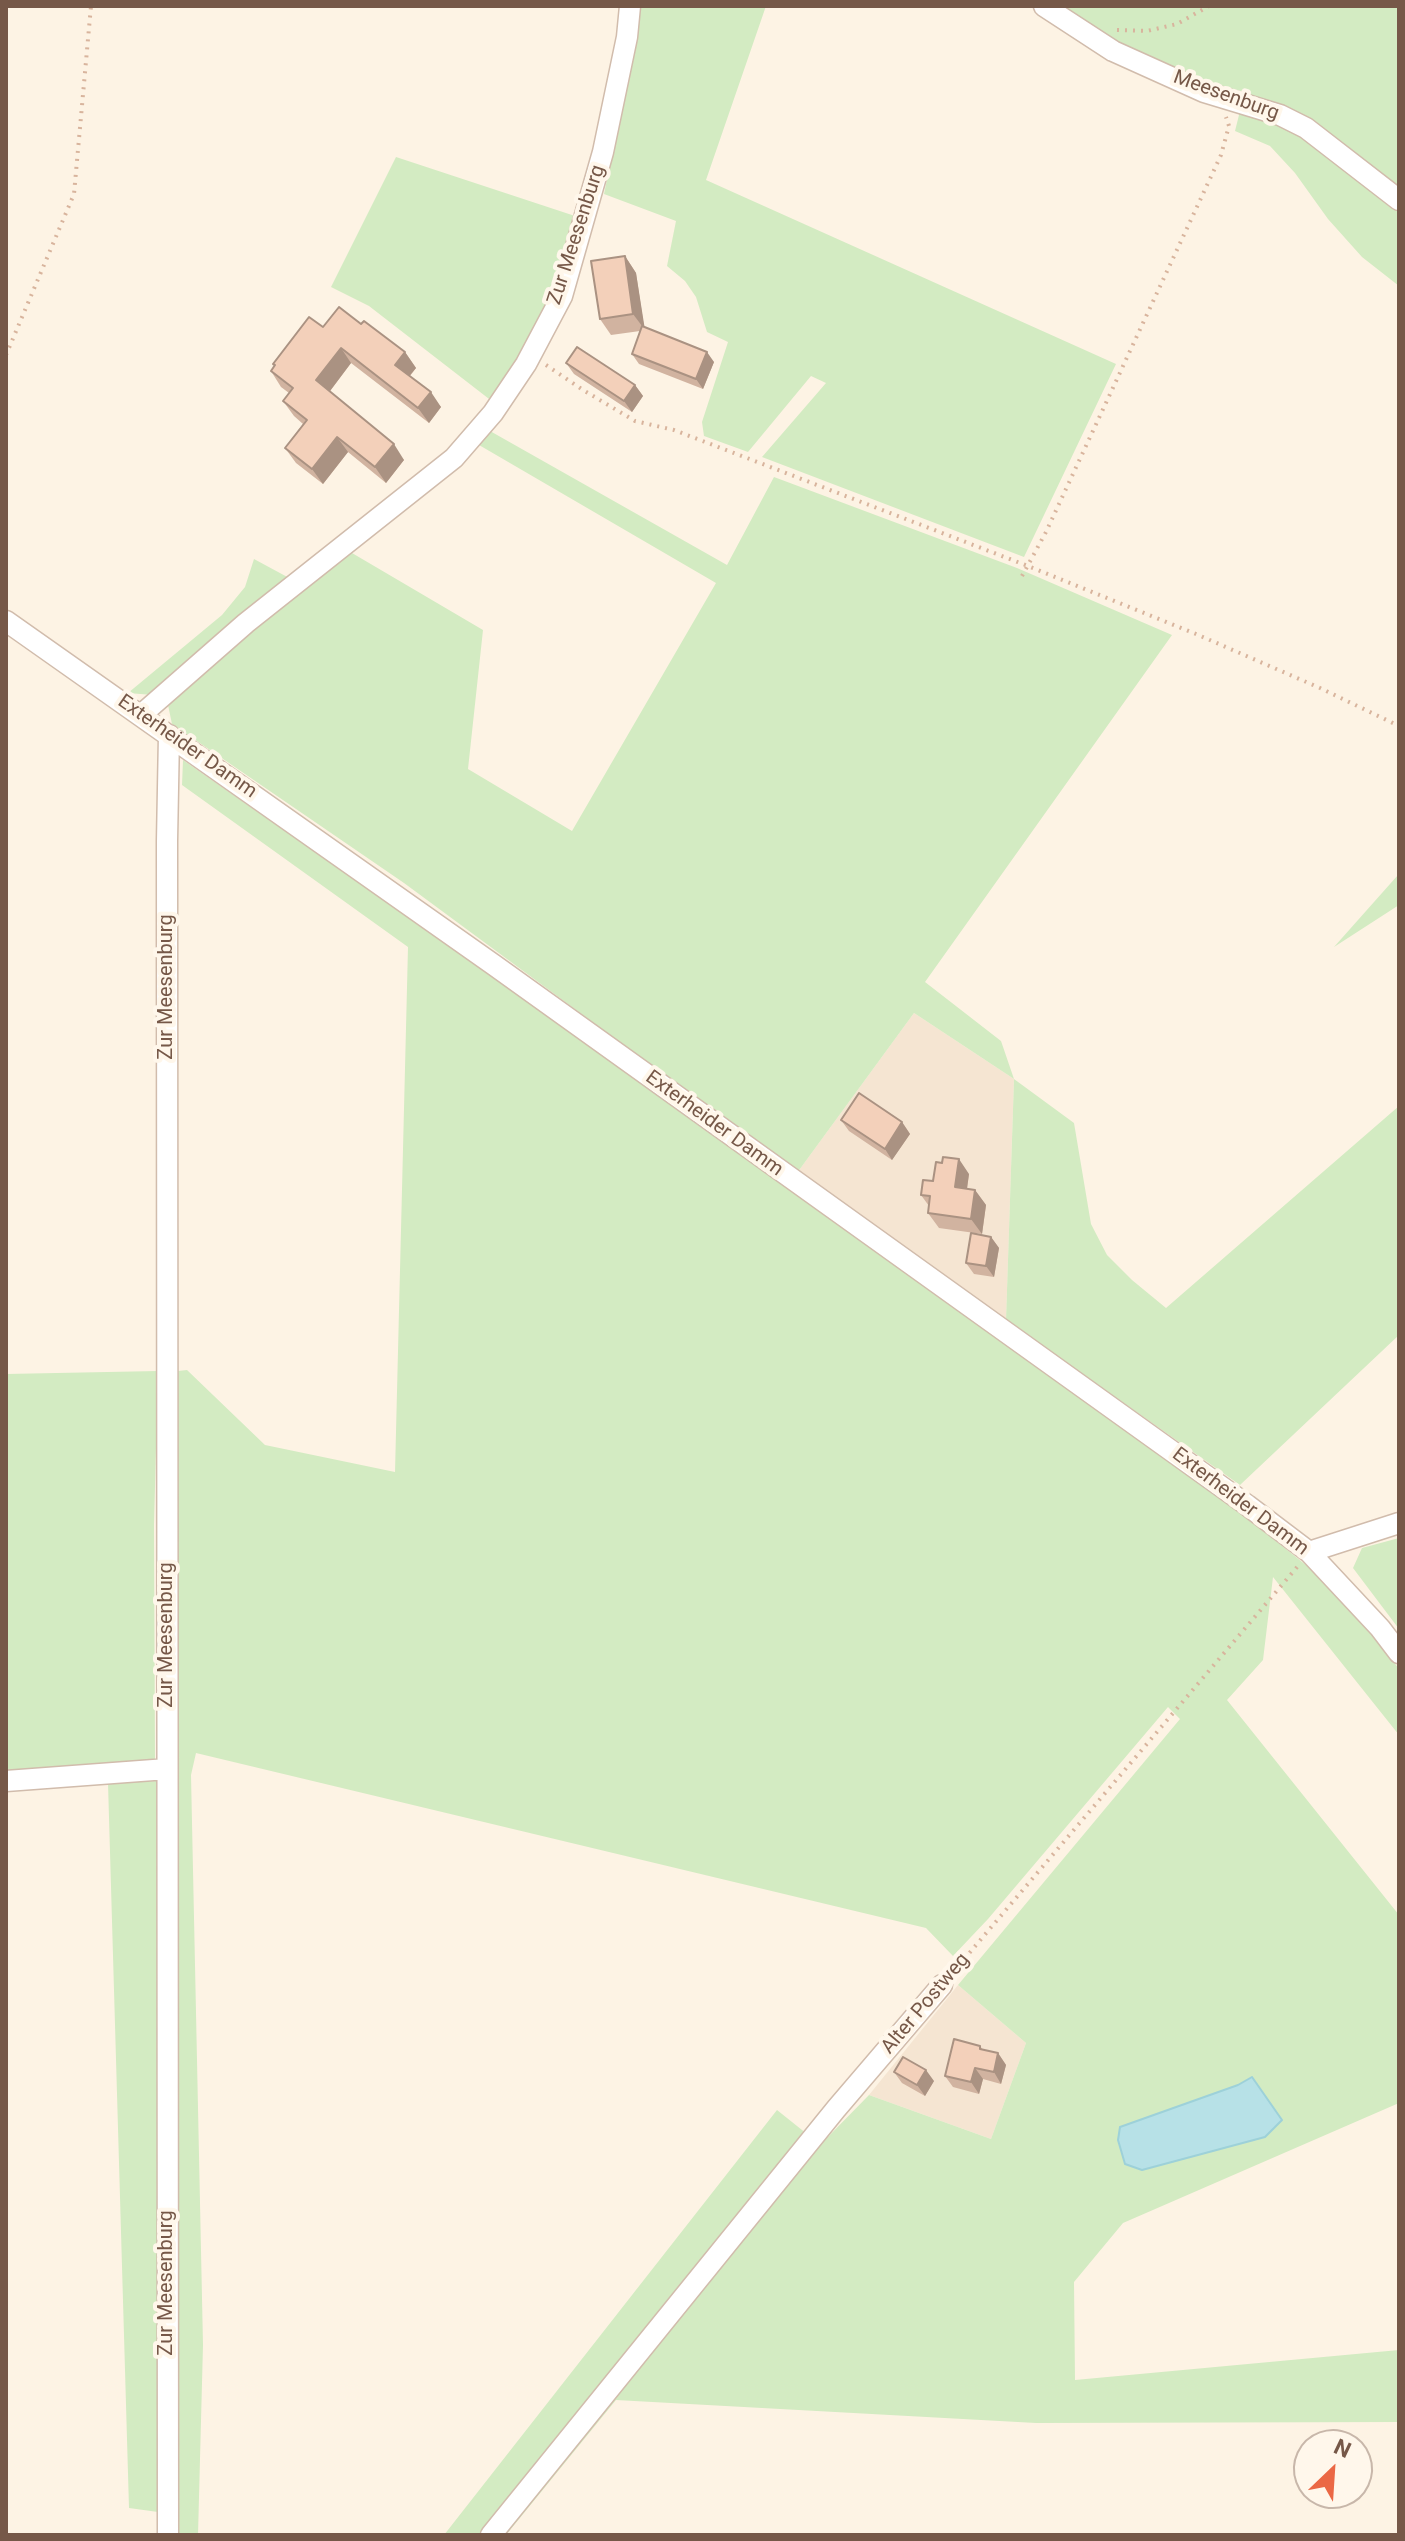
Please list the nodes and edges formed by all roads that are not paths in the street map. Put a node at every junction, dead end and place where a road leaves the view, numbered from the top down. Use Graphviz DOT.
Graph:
graph roads {
  1 [pos="630,6"];
  2 [pos="1044,6"];
  3 [pos="1399,200"];
  4 [pos="6,621"];
  5 [pos="141,715"];
  6 [pos="169,735"];
  7 [pos="1399,1523"];
  8 [pos="1309,1552"];
  9 [pos="1399,1653"];
  10 [pos="167,1769"];
  11 [pos="6,1781"];
  12 [pos="942,1985"];
  13 [pos="168,2535"];
  14 [pos="491,2535"];
  1 -- 5 [label="street, Zur Meesenburg"];
  2 -- 3 [label="street, Meesenburg"];
  4 -- 5 [label="street, Exterheider Damm"];
  5 -- 6 [label="street, Exterheider Damm"];
  6 -- 8 [label="street, Exterheider Damm"];
  6 -- 10 [label="street, Zur Meesenburg"];
  7 -- 8 [label="street"];
  8 -- 9 [label="street, Exterheider Damm"];
  10 -- 11 [label="street"];
  10 -- 13 [label="street, Zur Meesenburg"];
  12 -- 14 [label="street, Alter Postweg"];
}
